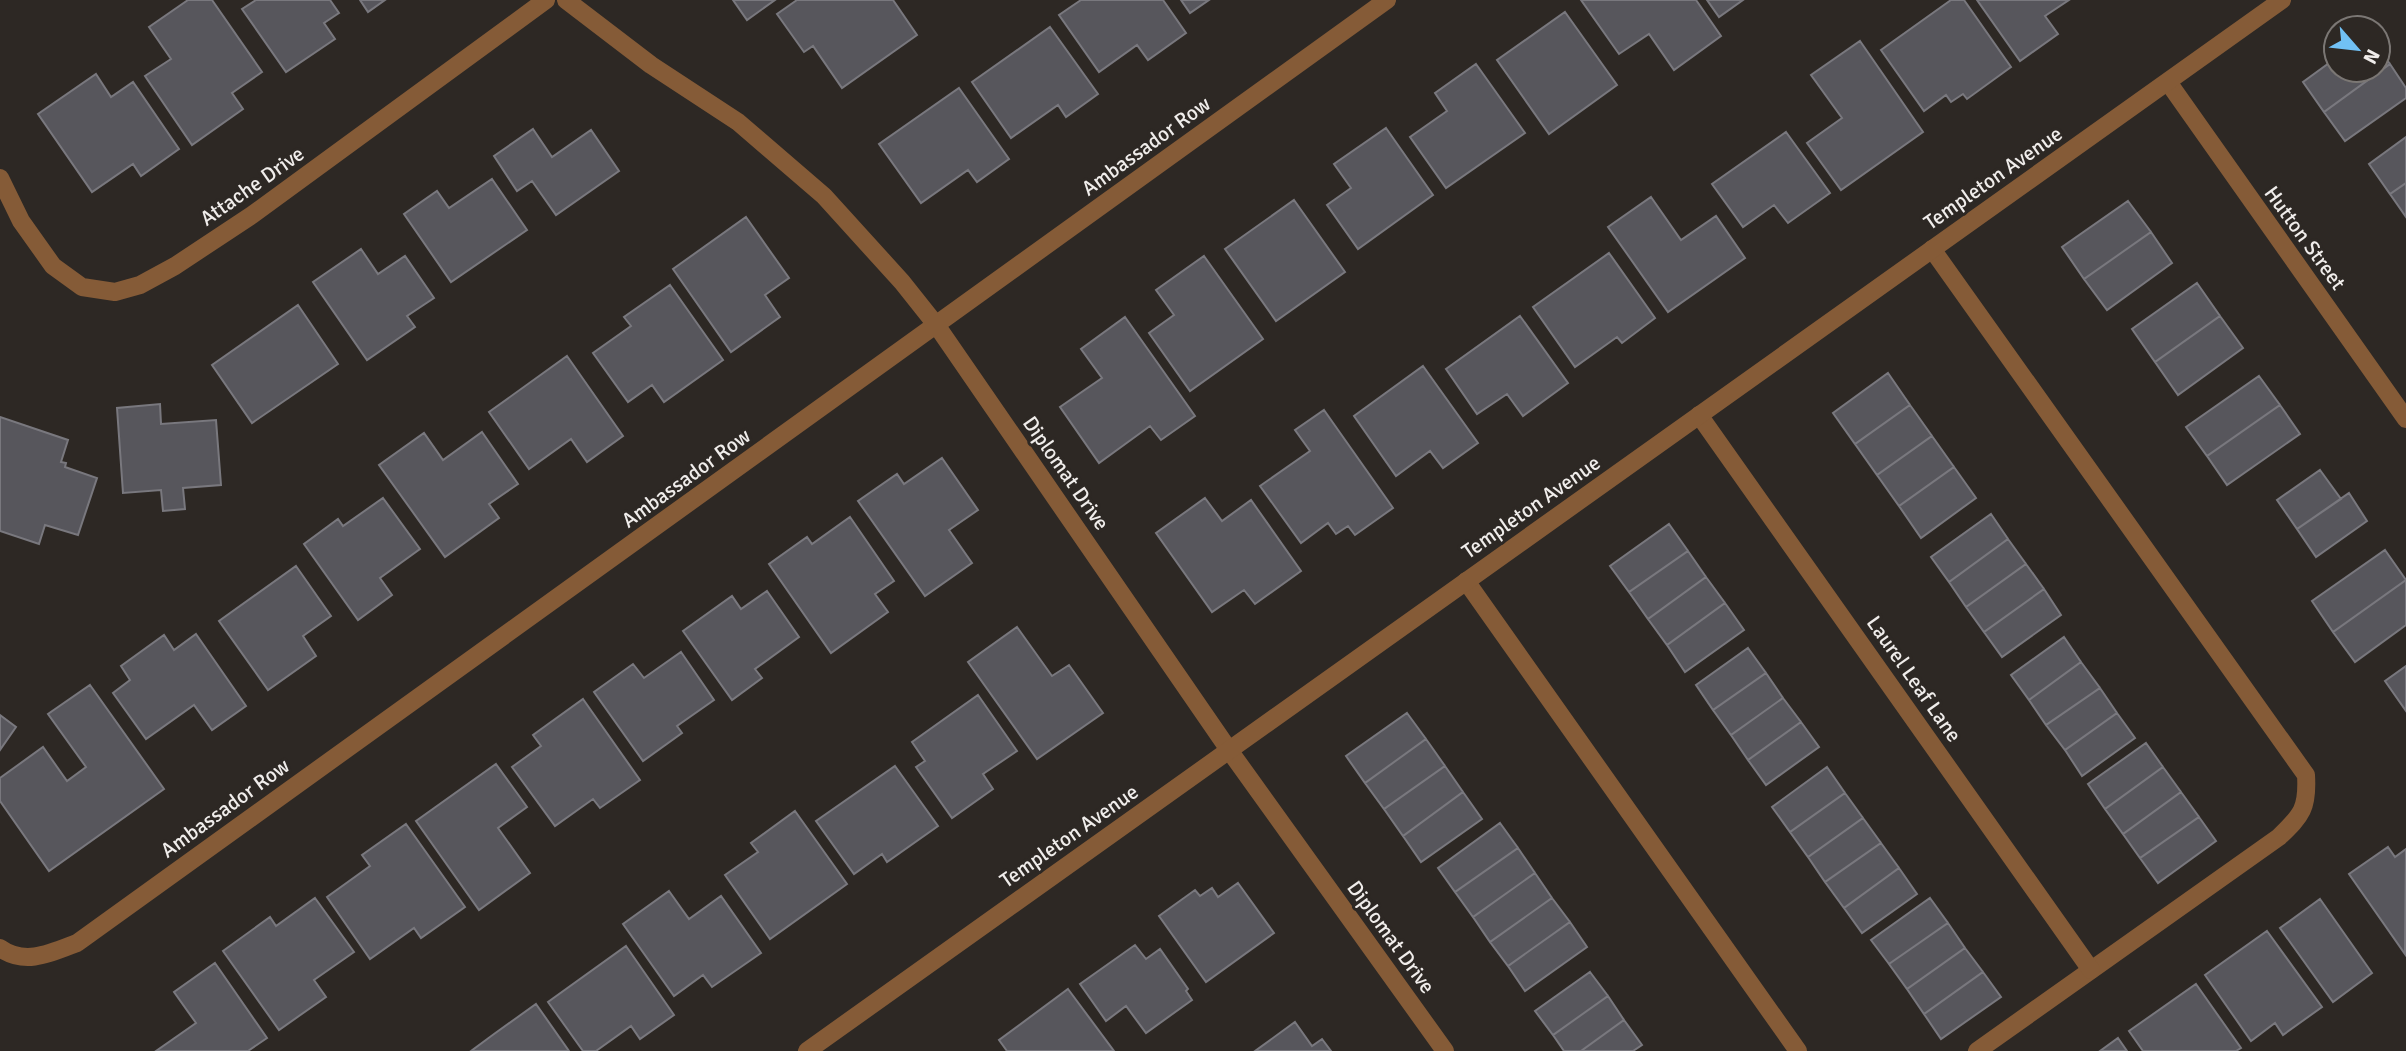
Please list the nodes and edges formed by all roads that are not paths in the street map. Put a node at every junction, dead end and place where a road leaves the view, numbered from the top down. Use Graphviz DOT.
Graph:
graph roads {
  1 [pos="546,0"];
  2 [pos="566,0"];
  3 [pos="1387,0"];
  4 [pos="2282,0"];
  5 [pos="2168,82"];
  6 [pos="0,178"];
  7 [pos="1932,249"];
  8 [pos="937,326"];
  9 [pos="1699,415"];
  10 [pos="2406,419"];
  11 [pos="1466,581"];
  12 [pos="1229,750"];
  13 [pos="0,948"];
  14 [pos="2091,970"];
  15 [pos="807,1051"];
  16 [pos="1445,1051"];
  17 [pos="1798,1051"];
  18 [pos="1978,1051"];
  1 -- 6 [label="street, Attache Drive"];
  2 -- 8 [label="street, Diplomat Drive"];
  3 -- 8 [label="street, Ambassador Row"];
  4 -- 5 [label="street, Templeton Avenue"];
  5 -- 7 [label="street, Templeton Avenue"];
  5 -- 10 [label="street, Hutton Street"];
  7 -- 9 [label="street, Templeton Avenue"];
  7 -- 14 [label="street"];
  8 -- 12 [label="street, Diplomat Drive"];
  8 -- 13 [label="street, Ambassador Row"];
  9 -- 11 [label="street, Templeton Avenue"];
  9 -- 14 [label="street, Laurel Leaf Lane"];
  11 -- 12 [label="street, Templeton Avenue"];
  11 -- 17 [label="street"];
  12 -- 15 [label="street, Templeton Avenue"];
  12 -- 16 [label="street, Diplomat Drive"];
  14 -- 18 [label="street"];
}
